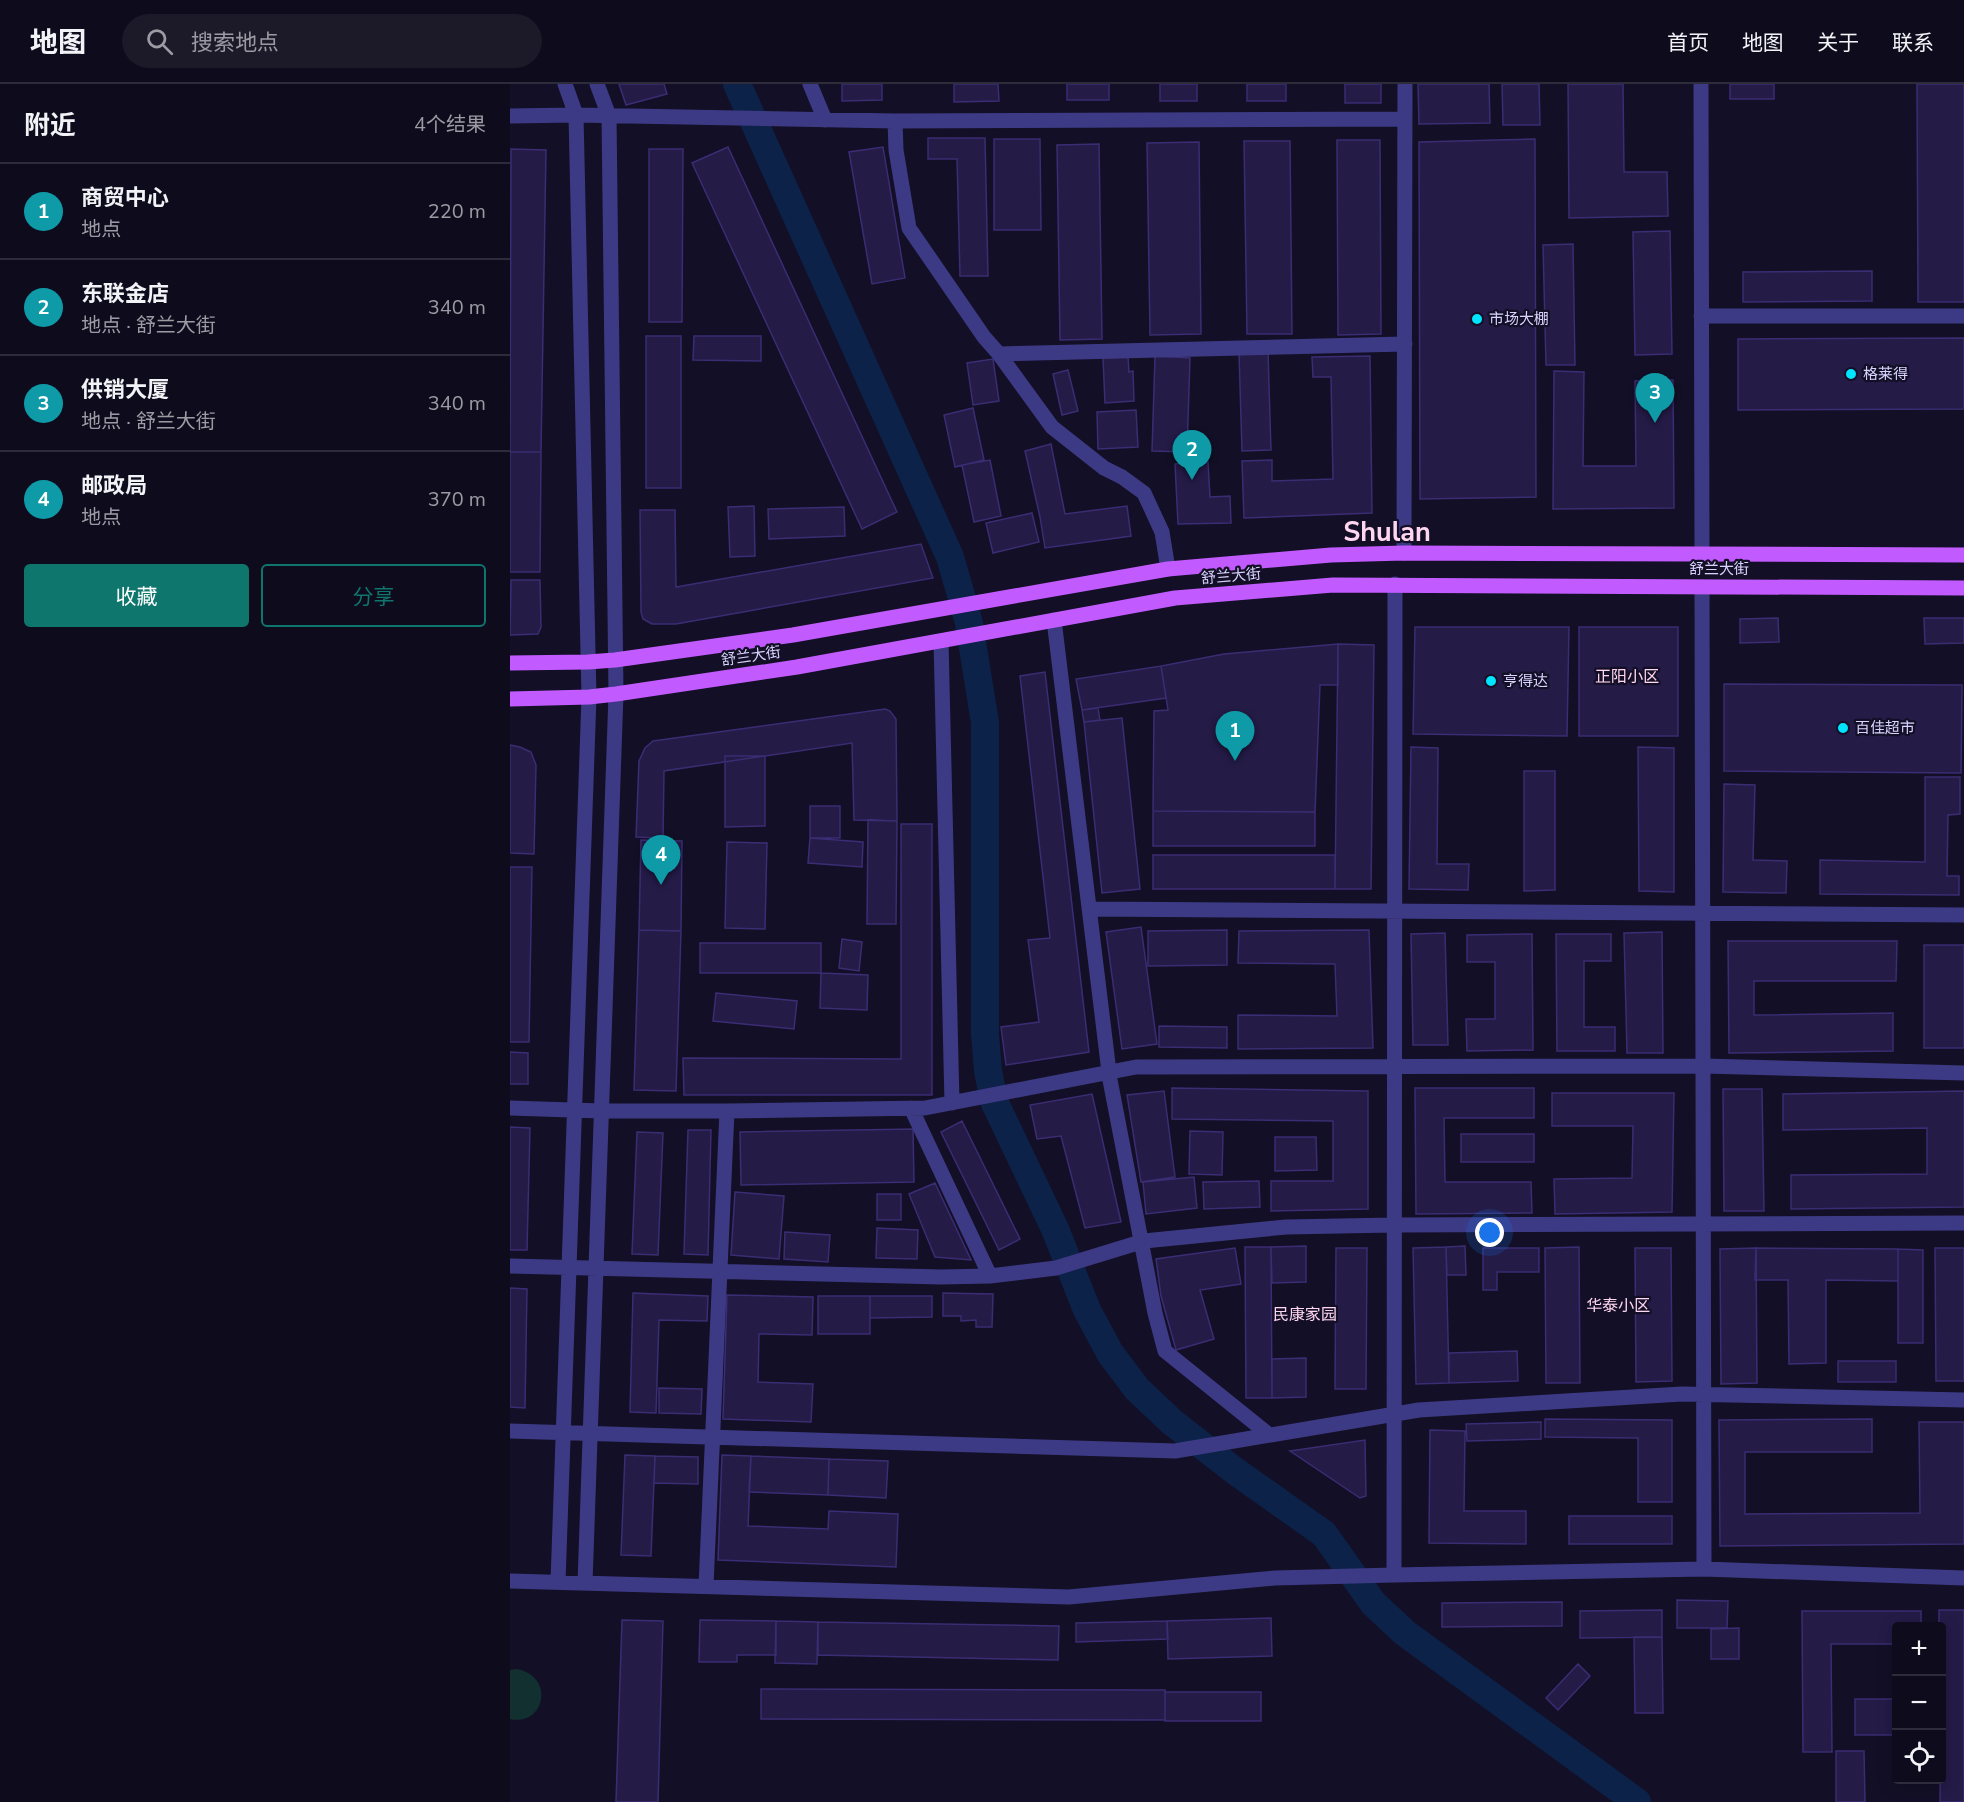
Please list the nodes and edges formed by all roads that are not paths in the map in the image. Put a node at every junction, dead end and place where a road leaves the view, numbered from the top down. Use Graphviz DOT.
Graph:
graph roads {
  1 [pos="565,84"];
  2 [pos="597,84"];
  3 [pos="810,84"];
  4 [pos="1405,84"];
  5 [pos="1701,84"];
  6 [pos="576,115"];
  7 [pos="510,116"];
  8 [pos="609,116"];
  9 [pos="1405,118"];
  10 [pos="819,120"];
  11 [pos="895,121"];
  12 [pos="1701,316"];
  13 [pos="1964,316"];
  14 [pos="1405,344"];
  15 [pos="999,354"];
  16 [pos="1404,553"];
  17 [pos="1702,554"];
  18 [pos="1964,555"];
  19 [pos="1168,569"];
  20 [pos="1395,584"];
  21 [pos="1702,587"];
  22 [pos="1964,588"];
  23 [pos="1054,620"];
  24 [pos="942,641"];
  25 [pos="615,660"];
  26 [pos="588,662"];
  27 [pos="510,663"];
  28 [pos="616,694"];
  29 [pos="589,697"];
  30 [pos="510,699"];
  31 [pos="1089,909"];
  32 [pos="1395,911"];
  33 [pos="1702,914"];
  34 [pos="1964,915"];
  35 [pos="1395,1066"];
  36 [pos="1703,1066"];
  37 [pos="1109,1072"];
  38 [pos="1964,1072"];
  39 [pos="955,1102"];
  40 [pos="510,1108"];
  41 [pos="911,1108"];
  42 [pos="574,1110"];
  43 [pos="602,1111"];
  44 [pos="727,1111"];
  45 [pos="1964,1223"];
  46 [pos="1703,1224"];
  47 [pos="1394,1225"];
  48 [pos="1142,1241"];
  49 [pos="510,1266"];
  50 [pos="569,1268"];
  51 [pos="596,1269"];
  52 [pos="720,1272"];
  53 [pos="990,1275"];
  54 [pos="1704,1394"];
  55 [pos="1964,1400"];
  56 [pos="1394,1414"];
  57 [pos="510,1431"];
  58 [pos="563,1433"];
  59 [pos="591,1433"];
  60 [pos="1265,1435"];
  61 [pos="712,1438"];
  62 [pos="1704,1569"];
  63 [pos="1394,1575"];
  64 [pos="1964,1578"];
  65 [pos="510,1581"];
  66 [pos="558,1582"];
  67 [pos="585,1582"];
  68 [pos="706,1586"];
  1 -- 6 [label="street"];
  2 -- 8 [label="street"];
  3 -- 10 [label="street"];
  4 -- 9 [label="street"];
  5 -- 12 [label="street"];
  6 -- 7 [label="street"];
  6 -- 8 [label="street"];
  6 -- 26 [label="street"];
  8 -- 10 [label="street"];
  8 -- 25 [label="street"];
  9 -- 11 [label="street"];
  9 -- 14 [label="street"];
  10 -- 11 [label="street"];
  11 -- 15 [label="street"];
  12 -- 13 [label="street"];
  12 -- 17 [label="street"];
  14 -- 15 [label="street"];
  14 -- 16 [label="street"];
  15 -- 19 [label="street"];
  16 -- 17 [label="main road, 舒兰大街"];
  16 -- 19 [label="main road, 舒兰大街"];
  17 -- 18 [label="main road, 舒兰大街"];
  19 -- 25 [label="main road, 舒兰大街"];
  20 -- 21 [label="main road, 舒兰大街"];
  20 -- 23 [label="main road, 舒兰大街"];
  20 -- 32 [label="street"];
  21 -- 22 [label="main road, 舒兰大街"];
  21 -- 33 [label="street"];
  23 -- 24 [label="main road, 舒兰大街"];
  23 -- 31 [label="street"];
  24 -- 28 [label="main road, 舒兰大街"];
  24 -- 39 [label="street"];
  25 -- 26 [label="main road, 舒兰大街"];
  25 -- 28 [label="street"];
  26 -- 27 [label="main road, 舒兰大街"];
  26 -- 29 [label="street"];
  28 -- 29 [label="main road, 舒兰大街"];
  28 -- 43 [label="street"];
  29 -- 30 [label="main road, 舒兰大街"];
  29 -- 42 [label="street"];
  31 -- 32 [label="street"];
  31 -- 37 [label="street"];
  32 -- 33 [label="street"];
  32 -- 35 [label="street"];
  33 -- 34 [label="street"];
  33 -- 36 [label="street"];
  35 -- 36 [label="street"];
  35 -- 37 [label="street"];
  35 -- 47 [label="street"];
  36 -- 38 [label="street"];
  36 -- 46 [label="street"];
  37 -- 39 [label="street"];
  37 -- 48 [label="street"];
  39 -- 41 [label="street"];
  40 -- 42 [label="street"];
  41 -- 44 [label="street"];
  41 -- 53 [label="street"];
  42 -- 43 [label="street"];
  42 -- 50 [label="street"];
  43 -- 44 [label="street"];
  43 -- 51 [label="street"];
  44 -- 52 [label="street"];
  45 -- 46 [label="street"];
  46 -- 47 [label="street"];
  46 -- 54 [label="street"];
  47 -- 48 [label="street"];
  47 -- 56 [label="street"];
  48 -- 53 [label="street"];
  48 -- 60 [label="street"];
  49 -- 50 [label="street"];
  50 -- 51 [label="street"];
  50 -- 58 [label="street"];
  51 -- 52 [label="street"];
  51 -- 59 [label="street"];
  52 -- 53 [label="street"];
  52 -- 61 [label="street"];
  54 -- 55 [label="street"];
  54 -- 56 [label="street"];
  54 -- 62 [label="street"];
  56 -- 60 [label="street"];
  56 -- 63 [label="street"];
  57 -- 58 [label="street"];
  58 -- 59 [label="street"];
  58 -- 66 [label="street"];
  59 -- 61 [label="street"];
  59 -- 67 [label="street"];
  60 -- 61 [label="street"];
  61 -- 68 [label="street"];
  62 -- 63 [label="street"];
  62 -- 64 [label="street"];
  63 -- 68 [label="street"];
  65 -- 66 [label="street"];
  66 -- 67 [label="street"];
  67 -- 68 [label="street"];
}
